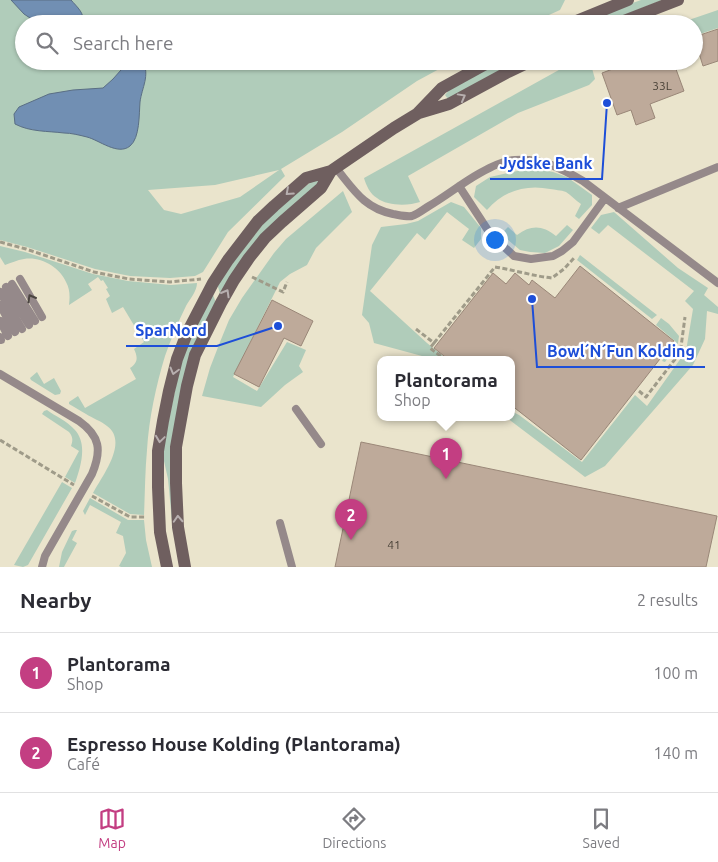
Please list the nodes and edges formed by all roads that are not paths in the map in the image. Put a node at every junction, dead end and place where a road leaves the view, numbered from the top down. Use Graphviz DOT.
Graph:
graph roads {
  1 [pos="628,0"];
  2 [pos="678,0"];
  3 [pos="591,15"];
  4 [pos="639,15"];
  5 [pos="475,70"];
  6 [pos="512,70"];
  7 [pos="417,114"];
  8 [pos="718,167"];
  9 [pos="334,169"];
  10 [pos="459,186"];
  11 [pos="606,198"];
  12 [pos="618,208"];
  13 [pos="20,280"];
  14 [pos="718,283"];
  15 [pos="6,287"];
  16 [pos="0,305"];
  17 [pos="0,321"];
  18 [pos="19,329"];
  19 [pos="0,374"];
  20 [pos="296,409"];
  21 [pos="321,444"];
  22 [pos="280,523"];
  23 [pos="42,567"];
  24 [pos="167,567"];
  25 [pos="185,567"];
  26 [pos="292,567"];
  1 -- 3 [label="street"];
  2 -- 4 [label="street"];
  5 -- 7 [label="street"];
  7 -- 6 [label="street, one-way"];
  7 -- 9 [label="street"];
  8 -- 12 [label="lane"];
  9 -- 10 [label="lane"];
  9 -- 24 [label="street, one-way"];
  25 -- 9 [label="street, one-way"];
  10 -- 11 [label="lane"];
  10 -- 11 [label="lane"];
  11 -- 12 [label="lane"];
  12 -- 14 [label="lane"];
  18 -- 13 [label="lane, one-way"];
  15 -- 18 [label="lane"];
  15 -- 18 [label="lane"];
  16 -- 18 [label="lane"];
  17 -- 18 [label="lane"];
  19 -- 23 [label="lane"];
  20 -- 21 [label="lane"];
  22 -- 26 [label="lane"];
}
